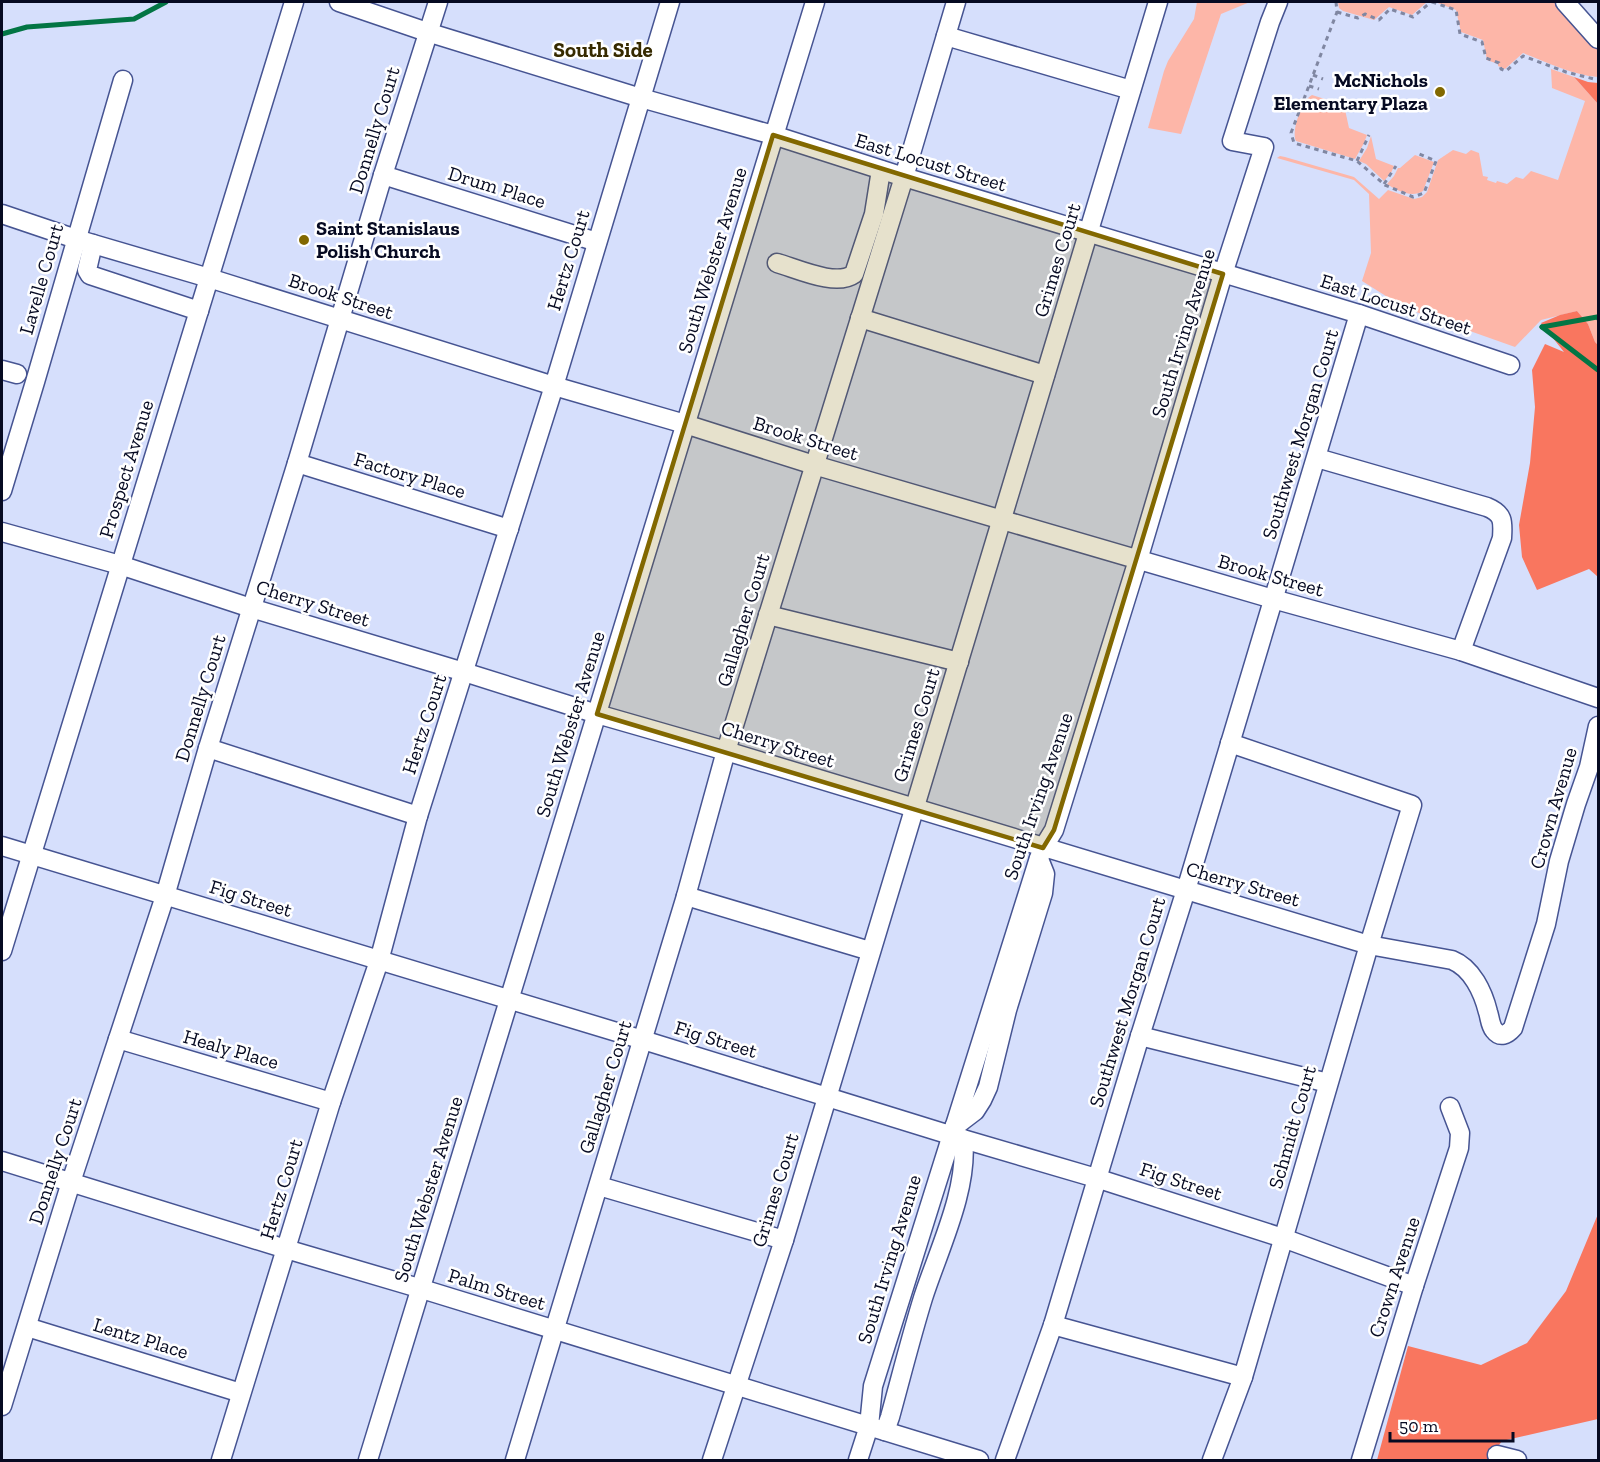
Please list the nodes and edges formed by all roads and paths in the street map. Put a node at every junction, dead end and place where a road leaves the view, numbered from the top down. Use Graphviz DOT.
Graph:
graph roads {
  1 [pos="294,2"];
  2 [pos="339,2"];
  3 [pos="438,2"];
  4 [pos="670,2"];
  5 [pos="815,2"];
  6 [pos="956,2"];
  7 [pos="1158,2"];
  8 [pos="1278,2"];
  9 [pos="1336,2"];
  10 [pos="1432,2"];
  11 [pos="1565,2"];
  12 [pos="1337,12"];
  13 [pos="428,32"];
  14 [pos="946,36"];
  15 [pos="1599,39"];
  16 [pos="1312,75"];
  17 [pos="1323,79"];
  18 [pos="1599,79"];
  19 [pos="123,80"];
  20 [pos="1308,86"];
  21 [pos="1319,89"];
  22 [pos="1131,90"];
  23 [pos="641,98"];
  24 [pos="773,135"];
  25 [pos="1369,135"];
  26 [pos="1417,153"];
  27 [pos="1357,161"];
  28 [pos="1396,166"];
  29 [pos="881,170"];
  30 [pos="383,175"];
  31 [pos="904,177"];
  32 [pos="1384,184"];
  33 [pos="2,214"];
  34 [pos="1089,233"];
  35 [pos="84,242"];
  36 [pos="597,242"];
  37 [pos="777,263"];
  38 [pos="1223,274"];
  39 [pos="209,278"];
  40 [pos="199,311"];
  41 [pos="1359,314"];
  42 [pos="860,318"];
  43 [pos="339,320"];
  44 [pos="1510,365"];
  45 [pos="1045,375"];
  46 [pos="554,386"];
  47 [pos="685,424"];
  48 [pos="1317,458"];
  49 [pos="297,463"];
  50 [pos="814,465"];
  51 [pos="2,491"];
  52 [pos="1001,521"];
  53 [pos="509,530"];
  54 [pos="2,532"];
  55 [pos="1138,560"];
  56 [pos="120,565"];
  57 [pos="1273,599"];
  58 [pos="251,608"];
  59 [pos="768,615"];
  60 [pos="1461,651"];
  61 [pos="958,662"];
  62 [pos="464,672"];
  63 [pos="1599,698"];
  64 [pos="597,714"];
  65 [pos="1599,726"];
  66 [pos="1230,743"];
  67 [pos="208,748"];
  68 [pos="726,751"];
  69 [pos="914,809"];
  70 [pos="418,816"];
  71 [pos="2,846"];
  72 [pos="1041,853"];
  73 [pos="32,855"];
  74 [pos="1186,891"];
  75 [pos="165,896"];
  76 [pos="686,896"];
  77 [pos="1370,945"];
  78 [pos="2,951"];
  79 [pos="870,951"];
  80 [pos="379,961"];
  81 [pos="509,999"];
  82 [pos="1140,1036"];
  83 [pos="1503,1036"];
  84 [pos="118,1039"];
  85 [pos="643,1040"];
  86 [pos="1328,1083"];
  87 [pos="827,1097"];
  88 [pos="331,1102"];
  89 [pos="1450,1107"];
  90 [pos="956,1134"];
  91 [pos="2,1161"];
  92 [pos="1096,1178"];
  93 [pos="71,1182"];
  94 [pos="599,1186"];
  95 [pos="1283,1238"];
  96 [pos="784,1240"];
  97 [pos="286,1250"];
  98 [pos="1414,1286"];
  99 [pos="422,1289"];
  100 [pos="902,1293"];
  101 [pos="923,1299"];
  102 [pos="1053,1325"];
  103 [pos="27,1327"];
  104 [pos="554,1330"];
  105 [pos="1243,1377"];
  106 [pos="736,1386"];
  107 [pos="241,1393"];
  108 [pos="2,1406"];
  109 [pos="877,1429"];
  110 [pos="221,1461"];
  111 [pos="368,1461"];
  112 [pos="515,1461"];
  113 [pos="712,1461"];
  114 [pos="858,1461"];
  115 [pos="979,1461"];
  116 [pos="1005,1461"];
  117 [pos="1212,1461"];
  118 [pos="1361,1461"];
  1 -- 39 [label="street, Prospect Avenue"];
  2 -- 13 [label="street, East Locust Street"];
  3 -- 13 [label="street, Donnelly Court"];
  4 -- 23 [label="street, Hertz Court"];
  5 -- 24 [label="street, South Webster Avenue"];
  6 -- 14 [label="street, Gallagher Court"];
  7 -- 22 [label="street, Grimes Court"];
  8 -- 38 [label="street, South Irving Avenue"];
  9 -- 12 [label="path"];
  10 -- 12 [label="path"];
  10 -- 18 [label="path"];
  11 -- 15 [label="street"];
  12 -- 16 [label="path"];
  13 -- 23 [label="street, East Locust Street"];
  13 -- 30 [label="street, Donnelly Court"];
  14 -- 22 [label="street"];
  14 -- 31 [label="street, Gallagher Court"];
  16 -- 17 [label="path"];
  16 -- 20 [label="path"];
  19 -- 35 [label="street, Lavelle Court"];
  20 -- 21 [label="path"];
  20 -- 27 [label="path"];
  22 -- 34 [label="street, Grimes Court"];
  23 -- 24 [label="street, East Locust Street"];
  23 -- 36 [label="street, Hertz Court"];
  24 -- 29 [label="street, East Locust Street"];
  24 -- 47 [label="street, South Webster Avenue"];
  25 -- 27 [label="path"];
  26 -- 32 [label="path"];
  27 -- 32 [label="path"];
  28 -- 32 [label="path"];
  29 -- 31 [label="street, East Locust Street"];
  29 -- 37 [label="street"];
  30 -- 36 [label="street, Drum Place"];
  30 -- 43 [label="street, Donnelly Court"];
  31 -- 34 [label="street, East Locust Street"];
  31 -- 42 [label="street, Gallagher Court"];
  33 -- 35 [label="street, Brook Street"];
  34 -- 38 [label="street, East Locust Street"];
  34 -- 45 [label="street, Grimes Court"];
  35 -- 39 [label="street, Brook Street"];
  35 -- 40 [label="street"];
  35 -- 51 [label="street, Lavelle Court"];
  36 -- 46 [label="street, Hertz Court"];
  38 -- 41 [label="street, East Locust Street"];
  38 -- 55 [label="street, South Irving Avenue"];
  39 -- 40 [label="street, Prospect Avenue"];
  39 -- 43 [label="street, Brook Street"];
  40 -- 56 [label="street, Prospect Avenue"];
  41 -- 44 [label="street, East Locust Street"];
  41 -- 48 [label="street, Southwest Morgan Court"];
  42 -- 45 [label="street"];
  42 -- 50 [label="street, Gallagher Court"];
  43 -- 46 [label="street, Brook Street"];
  43 -- 49 [label="street, Donnelly Court"];
  45 -- 52 [label="street, Grimes Court"];
  46 -- 47 [label="street, Brook Street"];
  46 -- 53 [label="street, Hertz Court"];
  47 -- 50 [label="street, Brook Street"];
  47 -- 64 [label="street, South Webster Avenue"];
  48 -- 57 [label="street, Southwest Morgan Court"];
  48 -- 60 [label="street"];
  49 -- 53 [label="street, Factory Place"];
  49 -- 58 [label="street, Donnelly Court"];
  50 -- 52 [label="street, Brook Street"];
  50 -- 59 [label="street, Gallagher Court"];
  52 -- 55 [label="street, Brook Street"];
  52 -- 61 [label="street, Grimes Court"];
  53 -- 62 [label="street, Hertz Court"];
  54 -- 56 [label="street, Cherry Street"];
  55 -- 57 [label="street, Brook Street"];
  55 -- 72 [label="street, South Irving Avenue"];
  56 -- 58 [label="street, Cherry Street"];
  56 -- 73 [label="street, Prospect Avenue"];
  57 -- 60 [label="street, Brook Street"];
  57 -- 66 [label="street, Southwest Morgan Court"];
  58 -- 62 [label="street, Cherry Street"];
  58 -- 67 [label="street, Donnelly Court"];
  59 -- 61 [label="street"];
  59 -- 68 [label="street, Gallagher Court"];
  60 -- 63 [label="street, Brook Street"];
  61 -- 69 [label="street, Grimes Court"];
  62 -- 64 [label="street, Cherry Street"];
  62 -- 70 [label="street, Hertz Court"];
  64 -- 68 [label="street, Cherry Street"];
  64 -- 81 [label="street, South Webster Avenue"];
  65 -- 83 [label="street, Crown Avenue"];
  66 -- 74 [label="street, Southwest Morgan Court"];
  66 -- 77 [label="street, Schmidt Court"];
  67 -- 70 [label="street"];
  67 -- 75 [label="street, Donnelly Court"];
  68 -- 69 [label="street, Cherry Street"];
  68 -- 76 [label="street, Gallagher Court"];
  69 -- 72 [label="street, Cherry Street"];
  69 -- 79 [label="street, Grimes Court"];
  70 -- 80 [label="street, Hertz Court"];
  71 -- 73 [label="street, Fig Street"];
  72 -- 74 [label="street, Cherry Street"];
  72 -- 90 [label="street, South Irving Avenue"];
  73 -- 75 [label="street, Fig Street"];
  73 -- 78 [label="street, Prospect Avenue"];
  74 -- 77 [label="street, Cherry Street"];
  74 -- 82 [label="street, Southwest Morgan Court"];
  75 -- 80 [label="street, Fig Street"];
  75 -- 84 [label="street, Donnelly Court"];
  76 -- 79 [label="street"];
  76 -- 85 [label="street, Gallagher Court"];
  77 -- 83 [label="street, Cherry Street"];
  77 -- 86 [label="street, Schmidt Court"];
  79 -- 87 [label="street, Grimes Court"];
  80 -- 81 [label="street, Fig Street"];
  80 -- 88 [label="street, Hertz Court"];
  81 -- 85 [label="street, Fig Street"];
  81 -- 99 [label="street, South Webster Avenue"];
  82 -- 86 [label="street"];
  82 -- 92 [label="street, Southwest Morgan Court"];
  84 -- 88 [label="street, Healy Place"];
  84 -- 93 [label="street, Donnelly Court"];
  85 -- 87 [label="street, Fig Street"];
  85 -- 94 [label="street, Gallagher Court"];
  86 -- 95 [label="street, Schmidt Court"];
  87 -- 90 [label="street, Fig Street"];
  87 -- 96 [label="street, Grimes Court"];
  88 -- 97 [label="street, Hertz Court"];
  89 -- 98 [label="street, Crown Avenue"];
  90 -- 92 [label="street, Fig Street"];
  90 -- 100 [label="street, South Irving Avenue"];
  90 -- 101 [label="street"];
  91 -- 93 [label="street, Palm Street"];
  92 -- 95 [label="street, Fig Street"];
  92 -- 102 [label="street, Southwest Morgan Court"];
  93 -- 97 [label="street, Palm Street"];
  93 -- 103 [label="street, Donnelly Court"];
  94 -- 96 [label="street"];
  94 -- 104 [label="street, Gallagher Court"];
  95 -- 98 [label="street, Fig Street"];
  95 -- 105 [label="street, Schmidt Court"];
  96 -- 106 [label="street, Grimes Court"];
  97 -- 99 [label="street, Palm Street"];
  97 -- 107 [label="street, Hertz Court"];
  98 -- 118 [label="street, Crown Avenue"];
  99 -- 104 [label="street, Palm Street"];
  99 -- 111 [label="street, South Webster Avenue"];
  100 -- 101 [label="street"];
  100 -- 109 [label="street, South Irving Avenue"];
  101 -- 109 [label="street"];
  102 -- 105 [label="street"];
  102 -- 116 [label="street, Southwest Morgan Court"];
  103 -- 107 [label="street, Lentz Place"];
  103 -- 108 [label="street, Donnelly Court"];
  104 -- 106 [label="street, Palm Street"];
  104 -- 112 [label="street, Gallagher Court"];
  105 -- 117 [label="street, Schmidt Court"];
  106 -- 109 [label="street, Palm Street"];
  106 -- 113 [label="street, Grimes Court"];
  107 -- 110 [label="street, Hertz Court"];
  109 -- 114 [label="street, South Irving Avenue"];
  109 -- 115 [label="street, Palm Street"];
}
